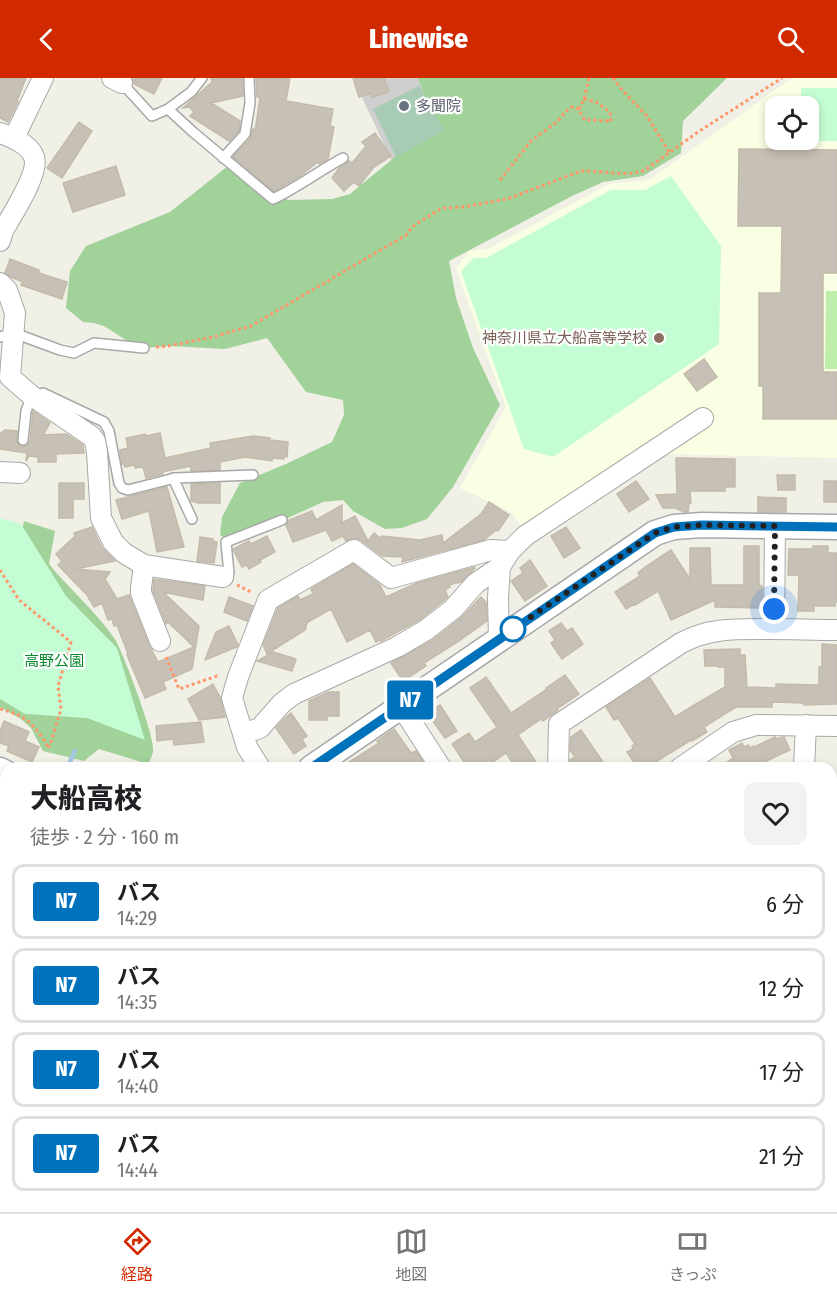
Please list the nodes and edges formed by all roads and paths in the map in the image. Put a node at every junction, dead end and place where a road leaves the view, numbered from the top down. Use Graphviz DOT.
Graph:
graph roads {
  1 [pos="43,78"];
  2 [pos="202,78"];
  3 [pos="249,78"];
  4 [pos="589,78"];
  5 [pos="613,78"];
  6 [pos="782,78"];
  7 [pos="117,80"];
  8 [pos="584,99"];
  9 [pos="168,109"];
  10 [pos="579,109"];
  11 [pos="7,135"];
  12 [pos="669,152"];
  13 [pos="223,158"];
  14 [pos="343,158"];
  15 [pos="500,180"];
  16 [pos="0,241"];
  17 [pos="0,283"];
  18 [pos="7,335"];
  19 [pos="144,348"];
  20 [pos="28,392"];
  21 [pos="703,418"];
  22 [pos="23,440"];
  23 [pos="253,475"];
  24 [pos="173,478"];
  25 [pos="192,519"];
  26 [pos="282,520"];
  27 [pos="775,526"];
  28 [pos="837,527"];
  29 [pos="505,559"];
  30 [pos="144,565"];
  31 [pos="0,570"];
  32 [pos="223,577"];
  33 [pos="268,600"];
  34 [pos="774,629"];
  35 [pos="837,630"];
  36 [pos="499,639"];
  37 [pos="160,641"];
  38 [pos="232,698"];
  39 [pos="401,706"];
  40 [pos="0,709"];
  41 [pos="806,725"];
  42 [pos="837,726"];
  43 [pos="243,734"];
  44 [pos="256,762"];
  45 [pos="320,762"];
  46 [pos="437,762"];
  47 [pos="558,762"];
  48 [pos="689,762"];
  49 [pos="804,762"];
  1 -- 11 [label="street"];
  2 -- 9 [label="lane"];
  3 -- 13 [label="lane"];
  4 -- 8 [label="path"];
  5 -- 12 [label="path"];
  6 -- 12 [label="path"];
  7 -- 9 [label="lane"];
  8 -- 10 [label="path"];
  8 -- 10 [label="path"];
  9 -- 13 [label="lane"];
  10 -- 15 [label="path"];
  11 -- 16 [label="street"];
  12 -- 19 [label="path"];
  13 -- 14 [label="lane"];
  17 -- 18 [label="street"];
  18 -- 19 [label="lane"];
  18 -- 20 [label="street"];
  20 -- 22 [label="lane"];
  20 -- 24 [label="lane"];
  20 -- 30 [label="street"];
  21 -- 29 [label="street"];
  23 -- 24 [label="lane"];
  24 -- 25 [label="lane"];
  26 -- 32 [label="lane"];
  27 -- 28 [label="street"];
  27 -- 34 [label="street"];
  27 -- 36 [label="street"];
  29 -- 33 [label="street"];
  29 -- 36 [label="street"];
  29 -- 43 [label="street"];
  30 -- 32 [label="street"];
  30 -- 37 [label="street"];
  31 -- 40 [label="path"];
  32 -- 33 [label="path"];
  33 -- 38 [label="street"];
  34 -- 35 [label="street"];
  34 -- 47 [label="street"];
  36 -- 39 [label="street"];
  37 -- 38 [label="path"];
  38 -- 43 [label="street"];
  39 -- 45 [label="street"];
  39 -- 46 [label="street"];
  41 -- 42 [label="street"];
  41 -- 48 [label="street"];
  41 -- 49 [label="street"];
  43 -- 44 [label="street"];
}
